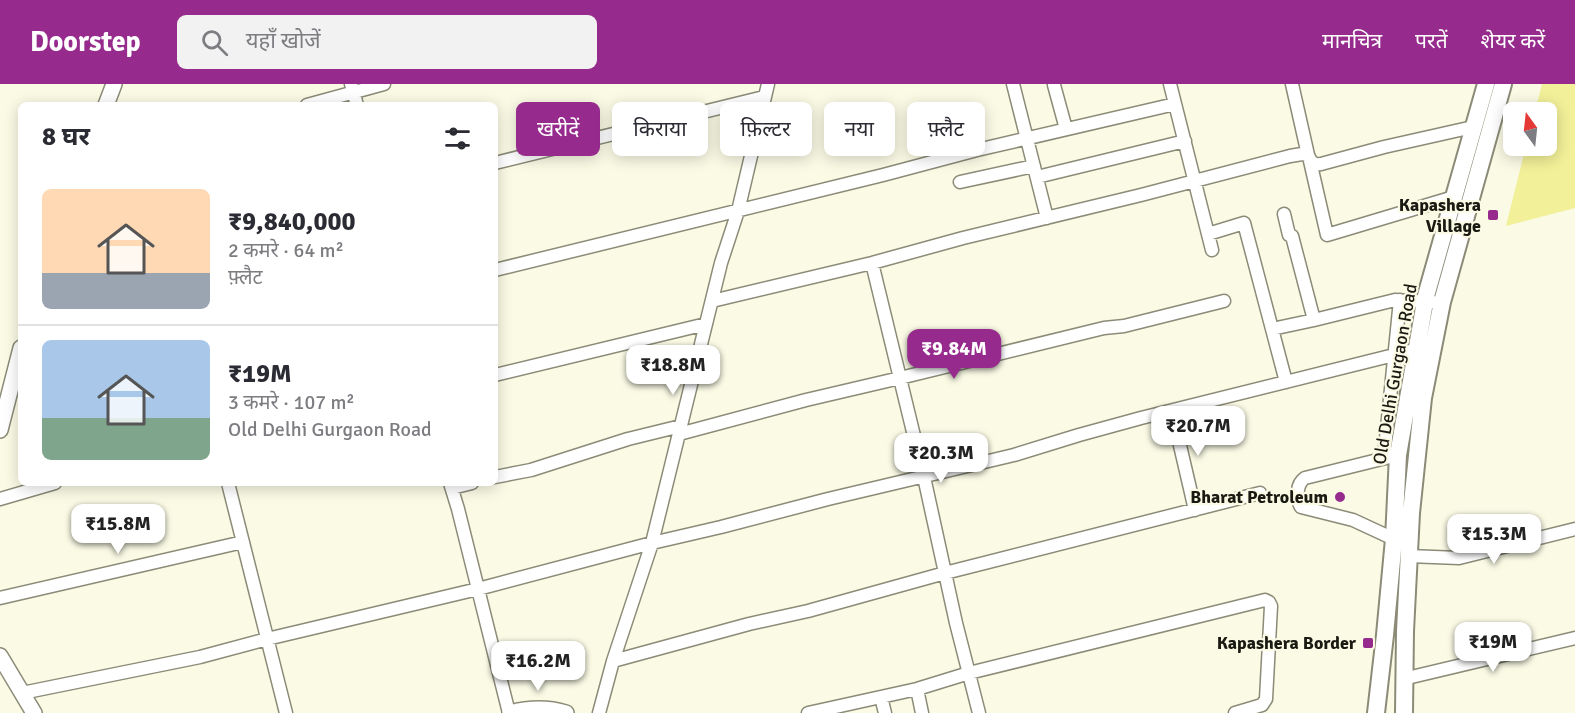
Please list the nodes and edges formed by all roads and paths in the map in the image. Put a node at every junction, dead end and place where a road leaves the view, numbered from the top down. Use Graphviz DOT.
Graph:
graph roads {
  1 [pos="114,84"];
  2 [pos="384,84"];
  3 [pos="768,84"];
  4 [pos="1013,84"];
  5 [pos="1170,84"];
  6 [pos="1292,84"];
  7 [pos="1486,84"];
  8 [pos="1503,84"];
  9 [pos="1054,85"];
  10 [pos="352,88"];
  11 [pos="764,97"];
  12 [pos="107,102"];
  13 [pos="315,102"];
  14 [pos="1175,104"];
  15 [pos="1473,127"];
  16 [pos="1066,129"];
  17 [pos="1027,138"];
  18 [pos="1185,141"];
  19 [pos="1309,158"];
  20 [pos="498,162"];
  21 [pos="1035,172"];
  22 [pos="1194,180"];
  23 [pos="960,182"];
  24 [pos="1454,197"];
  25 [pos="738,210"];
  26 [pos="1284,214"];
  27 [pos="1047,218"];
  28 [pos="1208,234"];
  29 [pos="1212,250"];
  30 [pos="872,263"];
  31 [pos="498,269"];
  32 [pos="1400,300"];
  33 [pos="712,301"];
  34 [pos="1425,301"];
  35 [pos="1224,302"];
  36 [pos="1443,302"];
  37 [pos="1314,320"];
  38 [pos="706,324"];
  39 [pos="1272,329"];
  40 [pos="1418,349"];
  41 [pos="1393,355"];
  42 [pos="18,368"];
  43 [pos="498,374"];
  44 [pos="900,378"];
  45 [pos="1286,382"];
  46 [pos="15,389"];
  47 [pos="1172,411"];
  48 [pos="0,430"];
  49 [pos="680,430"];
  50 [pos="1391,456"];
  51 [pos="498,476"];
  52 [pos="924,477"];
  53 [pos="45,486"];
  54 [pos="229,486"];
  55 [pos="451,486"];
  56 [pos="1260,493"];
  57 [pos="0,499"];
  58 [pos="1195,510"];
  59 [pos="1575,529"];
  60 [pos="1394,538"];
  61 [pos="243,542"];
  62 [pos="652,543"];
  63 [pos="1408,556"];
  64 [pos="945,573"];
  65 [pos="478,589"];
  66 [pos="0,598"];
  67 [pos="1575,638"];
  68 [pos="267,639"];
  69 [pos="0,656"];
  70 [pos="613,661"];
  71 [pos="969,673"];
  72 [pos="1404,679"];
  73 [pos="917,689"];
  74 [pos="22,693"];
  75 [pos="881,697"];
  76 [pos="34,713"];
  77 [pos="286,713"];
  78 [pos="509,713"];
  79 [pos="566,713"];
  80 [pos="599,713"];
  81 [pos="808,713"];
  82 [pos="885,713"];
  83 [pos="922,713"];
  84 [pos="979,713"];
  85 [pos="1235,713"];
  86 [pos="1376,713"];
  87 [pos="1404,713"];
  1 -- 12 [label="street"];
  2 -- 10 [label="street"];
  3 -- 11 [label="street"];
  4 -- 17 [label="street"];
  5 -- 14 [label="street"];
  6 -- 19 [label="street"];
  7 -- 15 [label="main road, Old Delhi Gurgaon Road"];
  8 -- 36 [label="main road, Old Delhi Gurgaon Road"];
  9 -- 16 [label="street"];
  10 -- 13 [label="street"];
  11 -- 20 [label="street"];
  11 -- 25 [label="street"];
  14 -- 16 [label="street"];
  14 -- 18 [label="street"];
  15 -- 19 [label="street"];
  15 -- 24 [label="main road, Old Delhi Gurgaon Road"];
  16 -- 17 [label="street"];
  17 -- 21 [label="street"];
  17 -- 25 [label="street"];
  18 -- 21 [label="street"];
  18 -- 22 [label="street"];
  19 -- 22 [label="street"];
  19 -- 24 [label="street"];
  21 -- 23 [label="street"];
  21 -- 27 [label="street"];
  22 -- 27 [label="street"];
  22 -- 28 [label="street"];
  24 -- 34 [label="main road, Old Delhi Gurgaon Road"];
  25 -- 31 [label="street"];
  25 -- 33 [label="street"];
  26 -- 37 [label="street"];
  27 -- 30 [label="street"];
  28 -- 29 [label="street"];
  28 -- 39 [label="street"];
  30 -- 33 [label="street"];
  30 -- 44 [label="street"];
  32 -- 34 [label="street"];
  32 -- 37 [label="street"];
  32 -- 41 [label="street"];
  33 -- 38 [label="street"];
  34 -- 36 [label="street"];
  34 -- 40 [label="main road, Old Delhi Gurgaon Road"];
  35 -- 44 [label="street"];
  36 -- 63 [label="main road, Old Delhi Gurgaon Road"];
  37 -- 39 [label="street"];
  38 -- 43 [label="street"];
  38 -- 49 [label="street"];
  39 -- 45 [label="street"];
  40 -- 41 [label="street"];
  40 -- 50 [label="main road, Old Delhi Gurgaon Road"];
  41 -- 45 [label="street"];
  41 -- 50 [label="street"];
  42 -- 46 [label="street"];
  44 -- 49 [label="street"];
  44 -- 52 [label="street"];
  45 -- 47 [label="street"];
  46 -- 48 [label="street"];
  47 -- 52 [label="street"];
  47 -- 58 [label="street"];
  49 -- 51 [label="street"];
  49 -- 62 [label="street"];
  50 -- 60 [label="main road, Old Delhi Gurgaon Road"];
  50 -- 60 [label="street"];
  52 -- 62 [label="street"];
  52 -- 64 [label="street"];
  53 -- 57 [label="street"];
  54 -- 61 [label="street"];
  55 -- 65 [label="street"];
  56 -- 58 [label="street"];
  58 -- 64 [label="street"];
  59 -- 63 [label="street"];
  60 -- 86 [label="main road, Old Delhi Gurgaon Road"];
  61 -- 66 [label="street"];
  61 -- 68 [label="street"];
  62 -- 65 [label="street"];
  62 -- 70 [label="street"];
  63 -- 72 [label="main road, Old Delhi Gurgaon Road"];
  64 -- 70 [label="street"];
  64 -- 71 [label="street"];
  65 -- 68 [label="street"];
  65 -- 78 [label="street"];
  67 -- 72 [label="street"];
  68 -- 74 [label="street"];
  68 -- 77 [label="street"];
  69 -- 74 [label="street"];
  70 -- 80 [label="street"];
  71 -- 73 [label="street"];
  71 -- 84 [label="street"];
  71 -- 85 [label="street"];
  72 -- 87 [label="main road, Old Delhi Gurgaon Road"];
  73 -- 75 [label="street"];
  73 -- 83 [label="street"];
  74 -- 76 [label="street"];
  75 -- 81 [label="street"];
  75 -- 82 [label="street"];
  78 -- 79 [label="street"];
}
